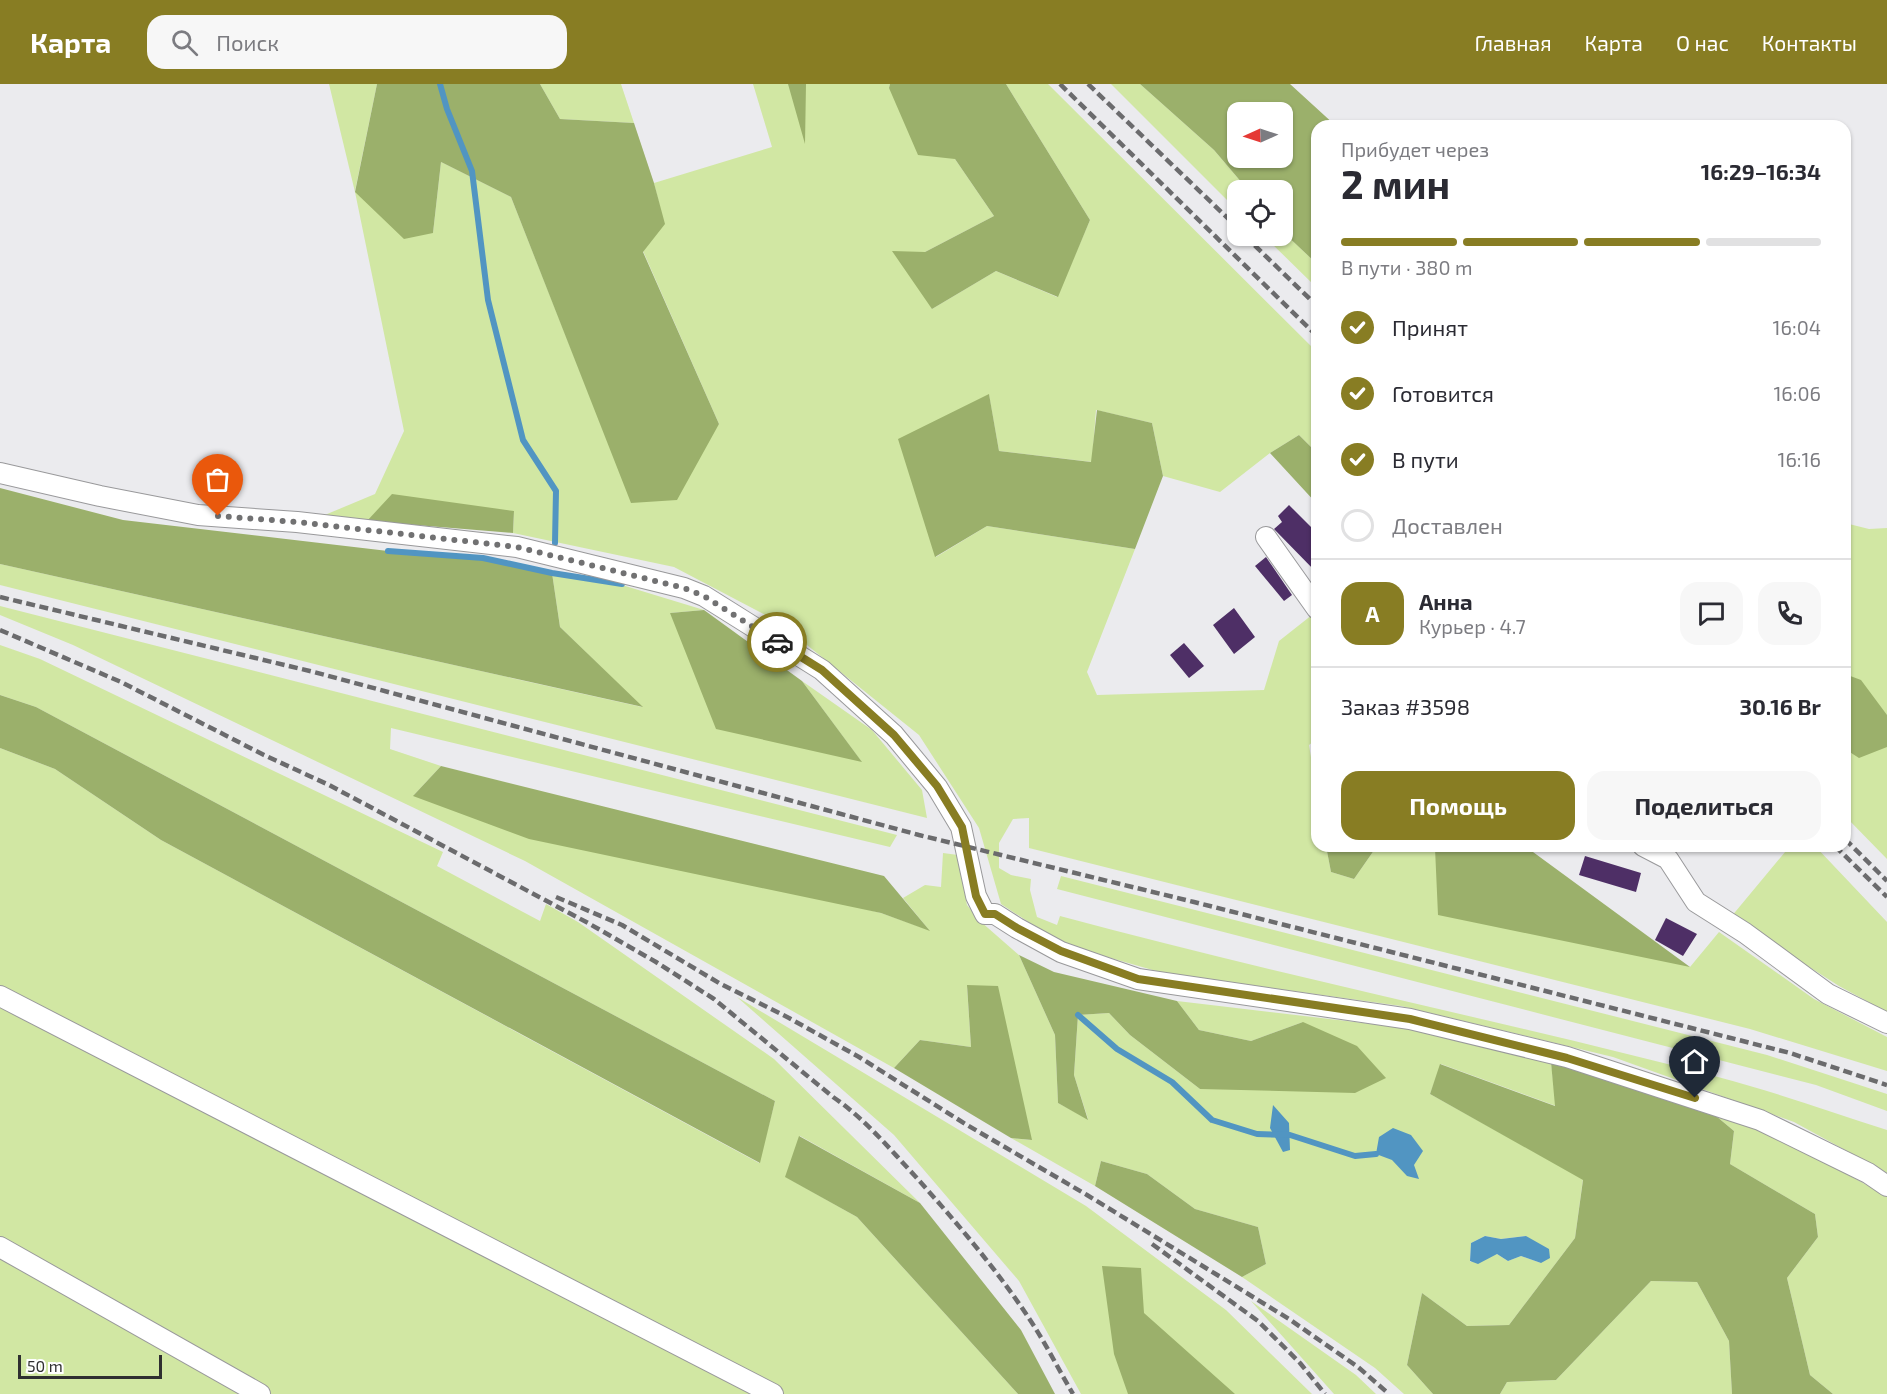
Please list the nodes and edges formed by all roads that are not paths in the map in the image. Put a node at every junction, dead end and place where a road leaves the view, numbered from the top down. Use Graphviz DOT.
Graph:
graph roads {
  1 [pos="0,473"];
  2 [pos="1266,537"];
  3 [pos="1311,601"];
  4 [pos="1655,852"];
  5 [pos="0,996"];
  6 [pos="1887,1023"];
  7 [pos="1887,1186"];
  8 [pos="0,1247"];
  9 [pos="260,1394"];
  10 [pos="773,1394"];
  1 -- 7 [label="street"];
  2 -- 3 [label="street"];
  4 -- 6 [label="street"];
  5 -- 10 [label="street"];
  8 -- 9 [label="street"];
}
